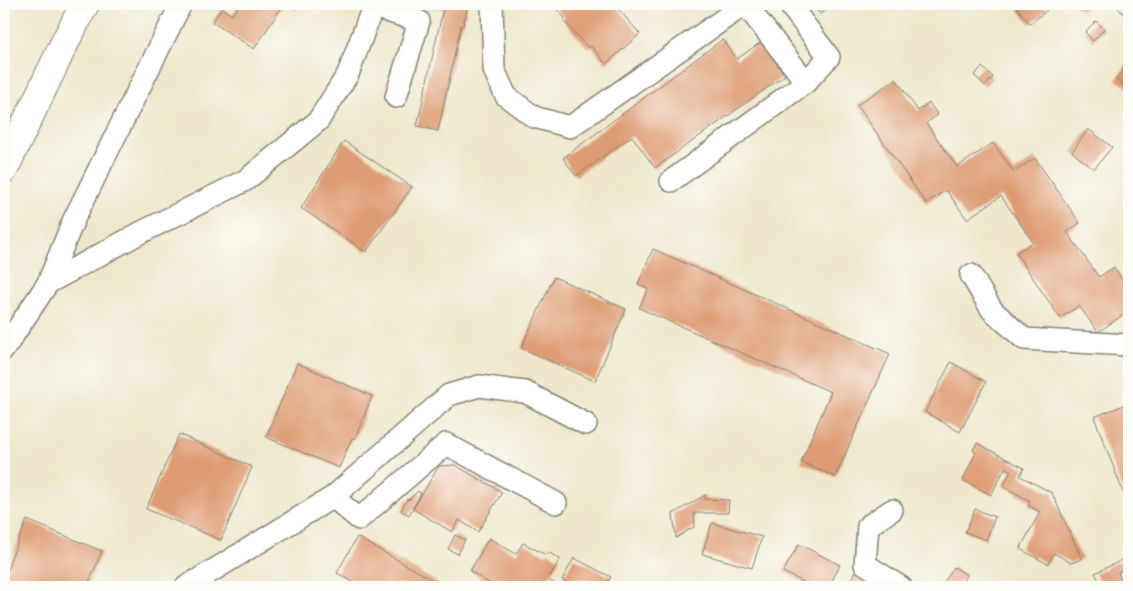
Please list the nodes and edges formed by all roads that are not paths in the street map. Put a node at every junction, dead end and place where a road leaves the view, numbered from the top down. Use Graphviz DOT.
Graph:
graph roads {
  1 [pos="76,4"];
  2 [pos="85,4"];
  3 [pos="181,4"];
  4 [pos="492,4"];
  5 [pos="745,4"];
  6 [pos="789,4"];
  7 [pos="374,5"];
  8 [pos="66,40"];
  9 [pos="806,82"];
  10 [pos="396,97"];
  11 [pos="4,168"];
  12 [pos="671,180"];
  13 [pos="971,275"];
  14 [pos="48,283"];
  15 [pos="1129,345"];
  16 [pos="4,349"];
  17 [pos="586,424"];
  18 [pos="333,497"];
  19 [pos="556,503"];
  20 [pos="892,510"];
  21 [pos="186,587"];
  22 [pos="901,587"];
  1 -- 8 [label="main road"];
  2 -- 8 [label="main road"];
  3 -- 14 [label="street"];
  4 -- 5 [label="street"];
  5 -- 9 [label="street"];
  6 -- 9 [label="street"];
  7 -- 10 [label="street"];
  7 -- 14 [label="street"];
  8 -- 11 [label="main road"];
  9 -- 12 [label="street"];
  13 -- 15 [label="street"];
  14 -- 16 [label="street"];
  17 -- 18 [label="street"];
  18 -- 19 [label="street"];
  18 -- 21 [label="street"];
  20 -- 22 [label="street"];
}
